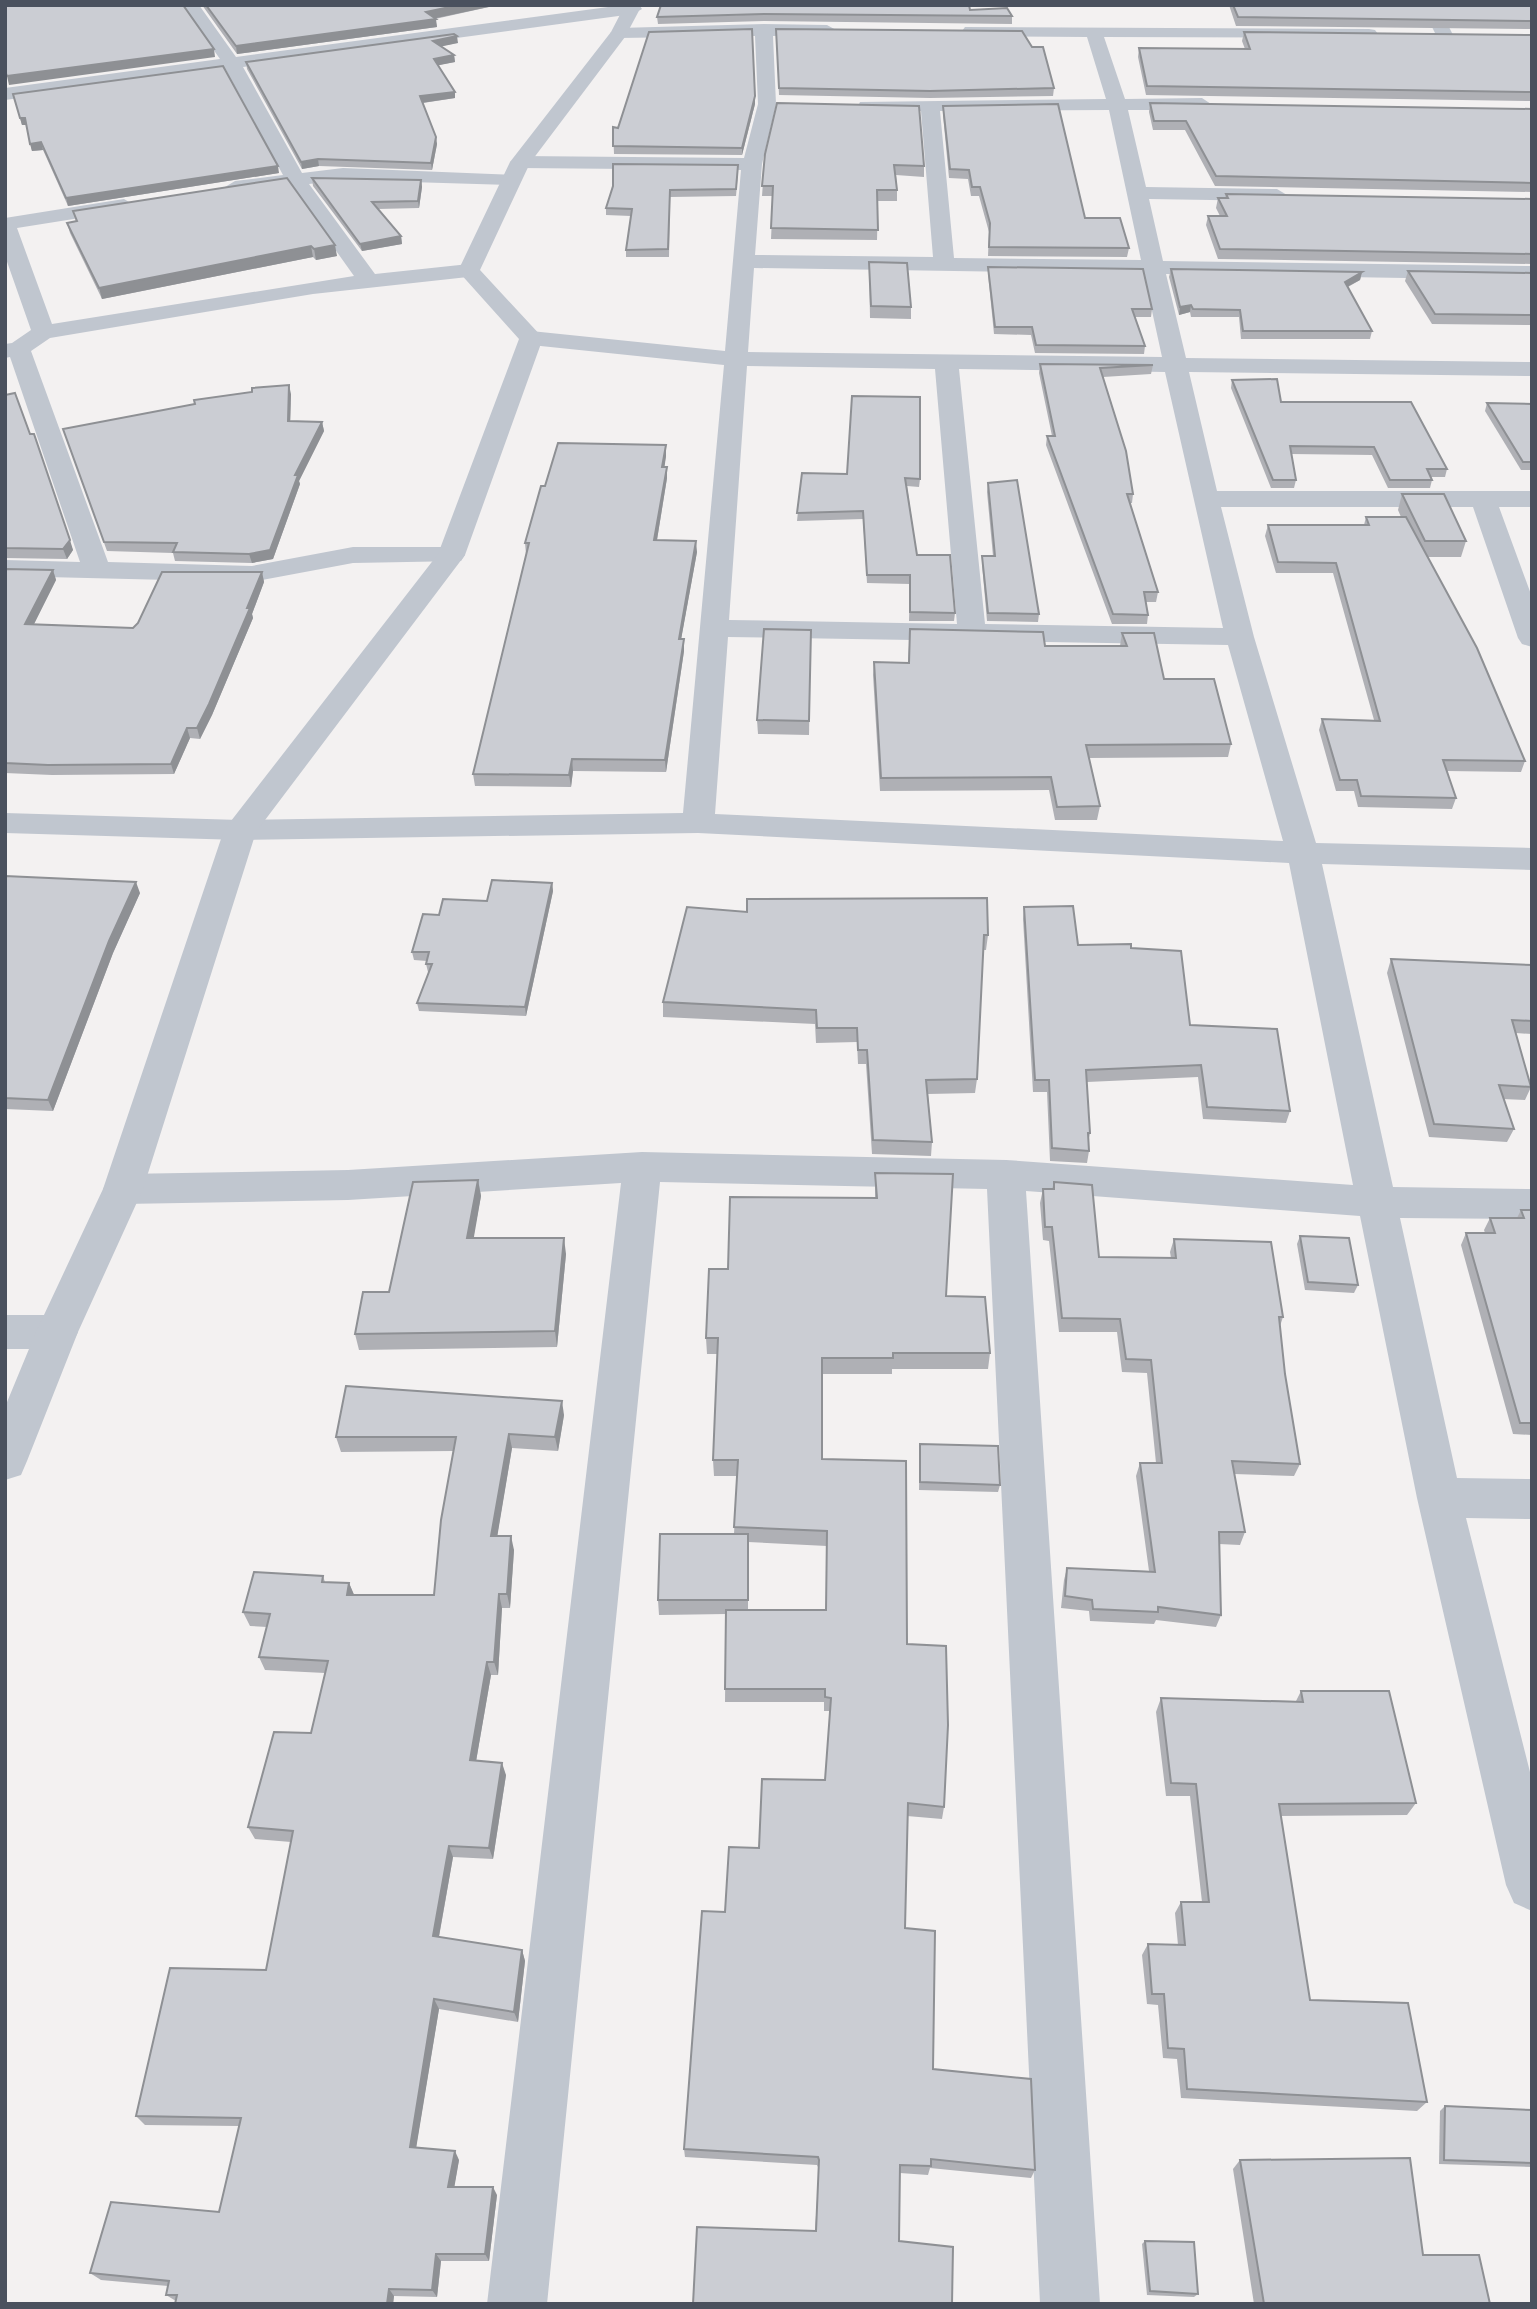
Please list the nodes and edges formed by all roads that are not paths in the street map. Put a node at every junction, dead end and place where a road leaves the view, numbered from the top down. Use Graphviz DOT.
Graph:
graph roads {
  1 [pos="190,5"];
  2 [pos="1429,5"];
  3 [pos="629,16"];
  4 [pos="764,29"];
  5 [pos="839,30"];
  6 [pos="950,31"];
  7 [pos="1094,33"];
  8 [pos="1391,34"];
  9 [pos="1418,35"];
  10 [pos="232,64"];
  11 [pos="5,93"];
  12 [pos="1118,103"];
  13 [pos="1228,105"];
  14 [pos="849,106"];
  15 [pos="930,107"];
  16 [pos="752,164"];
  17 [pos="516,171"];
  18 [pos="294,177"];
  19 [pos="212,191"];
  20 [pos="1139,193"];
  21 [pos="1301,196"];
  22 [pos="143,202"];
  23 [pos="5,224"];
  24 [pos="744,261"];
  25 [pos="944,264"];
  26 [pos="1154,266"];
  27 [pos="469,271"];
  28 [pos="1532,273"];
  29 [pos="368,280"];
  30 [pos="43,332"];
  31 [pos="531,338"];
  32 [pos="12,350"];
  33 [pos="734,359"];
  34 [pos="946,362"];
  35 [pos="1177,363"];
  36 [pos="1532,369"];
  37 [pos="1483,498"];
  38 [pos="1206,499"];
  39 [pos="1532,499"];
  40 [pos="451,555"];
  41 [pos="5,568"];
  42 [pos="97,571"];
  43 [pos="1525,595"];
  44 [pos="714,628"];
  45 [pos="972,633"];
  46 [pos="1240,637"];
  47 [pos="1532,638"];
  48 [pos="5,823"];
  49 [pos="698,823"];
  50 [pos="240,830"];
  51 [pos="1303,853"];
  52 [pos="1532,859"];
  53 [pos="642,1167"];
  54 [pos="1006,1175"];
  55 [pos="123,1189"];
  56 [pos="1377,1202"];
  57 [pos="1532,1204"];
  58 [pos="5,1332"];
  59 [pos="57,1332"];
  60 [pos="5,1461"];
  61 [pos="1438,1498"];
  62 [pos="1532,1499"];
  63 [pos="1532,1885"];
  64 [pos="517,2304"];
  65 [pos="1070,2304"];
  1 -- 10 [label="street"];
  2 -- 9 [label="street"];
  3 -- 4 [label="street"];
  3 -- 10 [label="street"];
  3 -- 17 [label="street"];
  4 -- 5 [label="street"];
  4 -- 16 [label="street"];
  6 -- 7 [label="street"];
  7 -- 8 [label="street"];
  7 -- 12 [label="street"];
  10 -- 11 [label="street"];
  10 -- 18 [label="street"];
  12 -- 13 [label="street"];
  12 -- 15 [label="street"];
  12 -- 20 [label="street"];
  14 -- 15 [label="street"];
  15 -- 25 [label="street"];
  16 -- 17 [label="street"];
  16 -- 24 [label="street"];
  17 -- 18 [label="street"];
  17 -- 27 [label="street"];
  18 -- 19 [label="street"];
  18 -- 29 [label="street"];
  20 -- 21 [label="street"];
  20 -- 26 [label="street"];
  22 -- 23 [label="street"];
  23 -- 30 [label="street"];
  24 -- 25 [label="street"];
  24 -- 33 [label="street"];
  25 -- 26 [label="street"];
  26 -- 28 [label="street"];
  26 -- 35 [label="street"];
  27 -- 29 [label="street"];
  27 -- 31 [label="street"];
  29 -- 30 [label="street"];
  30 -- 32 [label="street"];
  31 -- 33 [label="street"];
  31 -- 40 [label="street"];
  32 -- 42 [label="street"];
  33 -- 34 [label="street"];
  33 -- 44 [label="street"];
  34 -- 35 [label="street"];
  34 -- 45 [label="street"];
  35 -- 36 [label="street"];
  35 -- 38 [label="street"];
  37 -- 38 [label="street"];
  37 -- 39 [label="street"];
  37 -- 43 [label="street"];
  38 -- 46 [label="street"];
  40 -- 42 [label="street"];
  40 -- 50 [label="street"];
  41 -- 42 [label="street"];
  43 -- 47 [label="street"];
  44 -- 45 [label="street"];
  44 -- 49 [label="street"];
  45 -- 46 [label="street"];
  46 -- 51 [label="street"];
  48 -- 50 [label="street"];
  49 -- 50 [label="street"];
  49 -- 51 [label="street"];
  50 -- 55 [label="street"];
  51 -- 52 [label="street"];
  51 -- 56 [label="street"];
  53 -- 54 [label="street"];
  53 -- 55 [label="street"];
  53 -- 64 [label="street"];
  54 -- 56 [label="street"];
  54 -- 65 [label="street"];
  55 -- 59 [label="street"];
  56 -- 57 [label="street"];
  56 -- 61 [label="street"];
  58 -- 59 [label="street"];
  59 -- 60 [label="street"];
  61 -- 62 [label="street"];
  61 -- 63 [label="street"];
}
